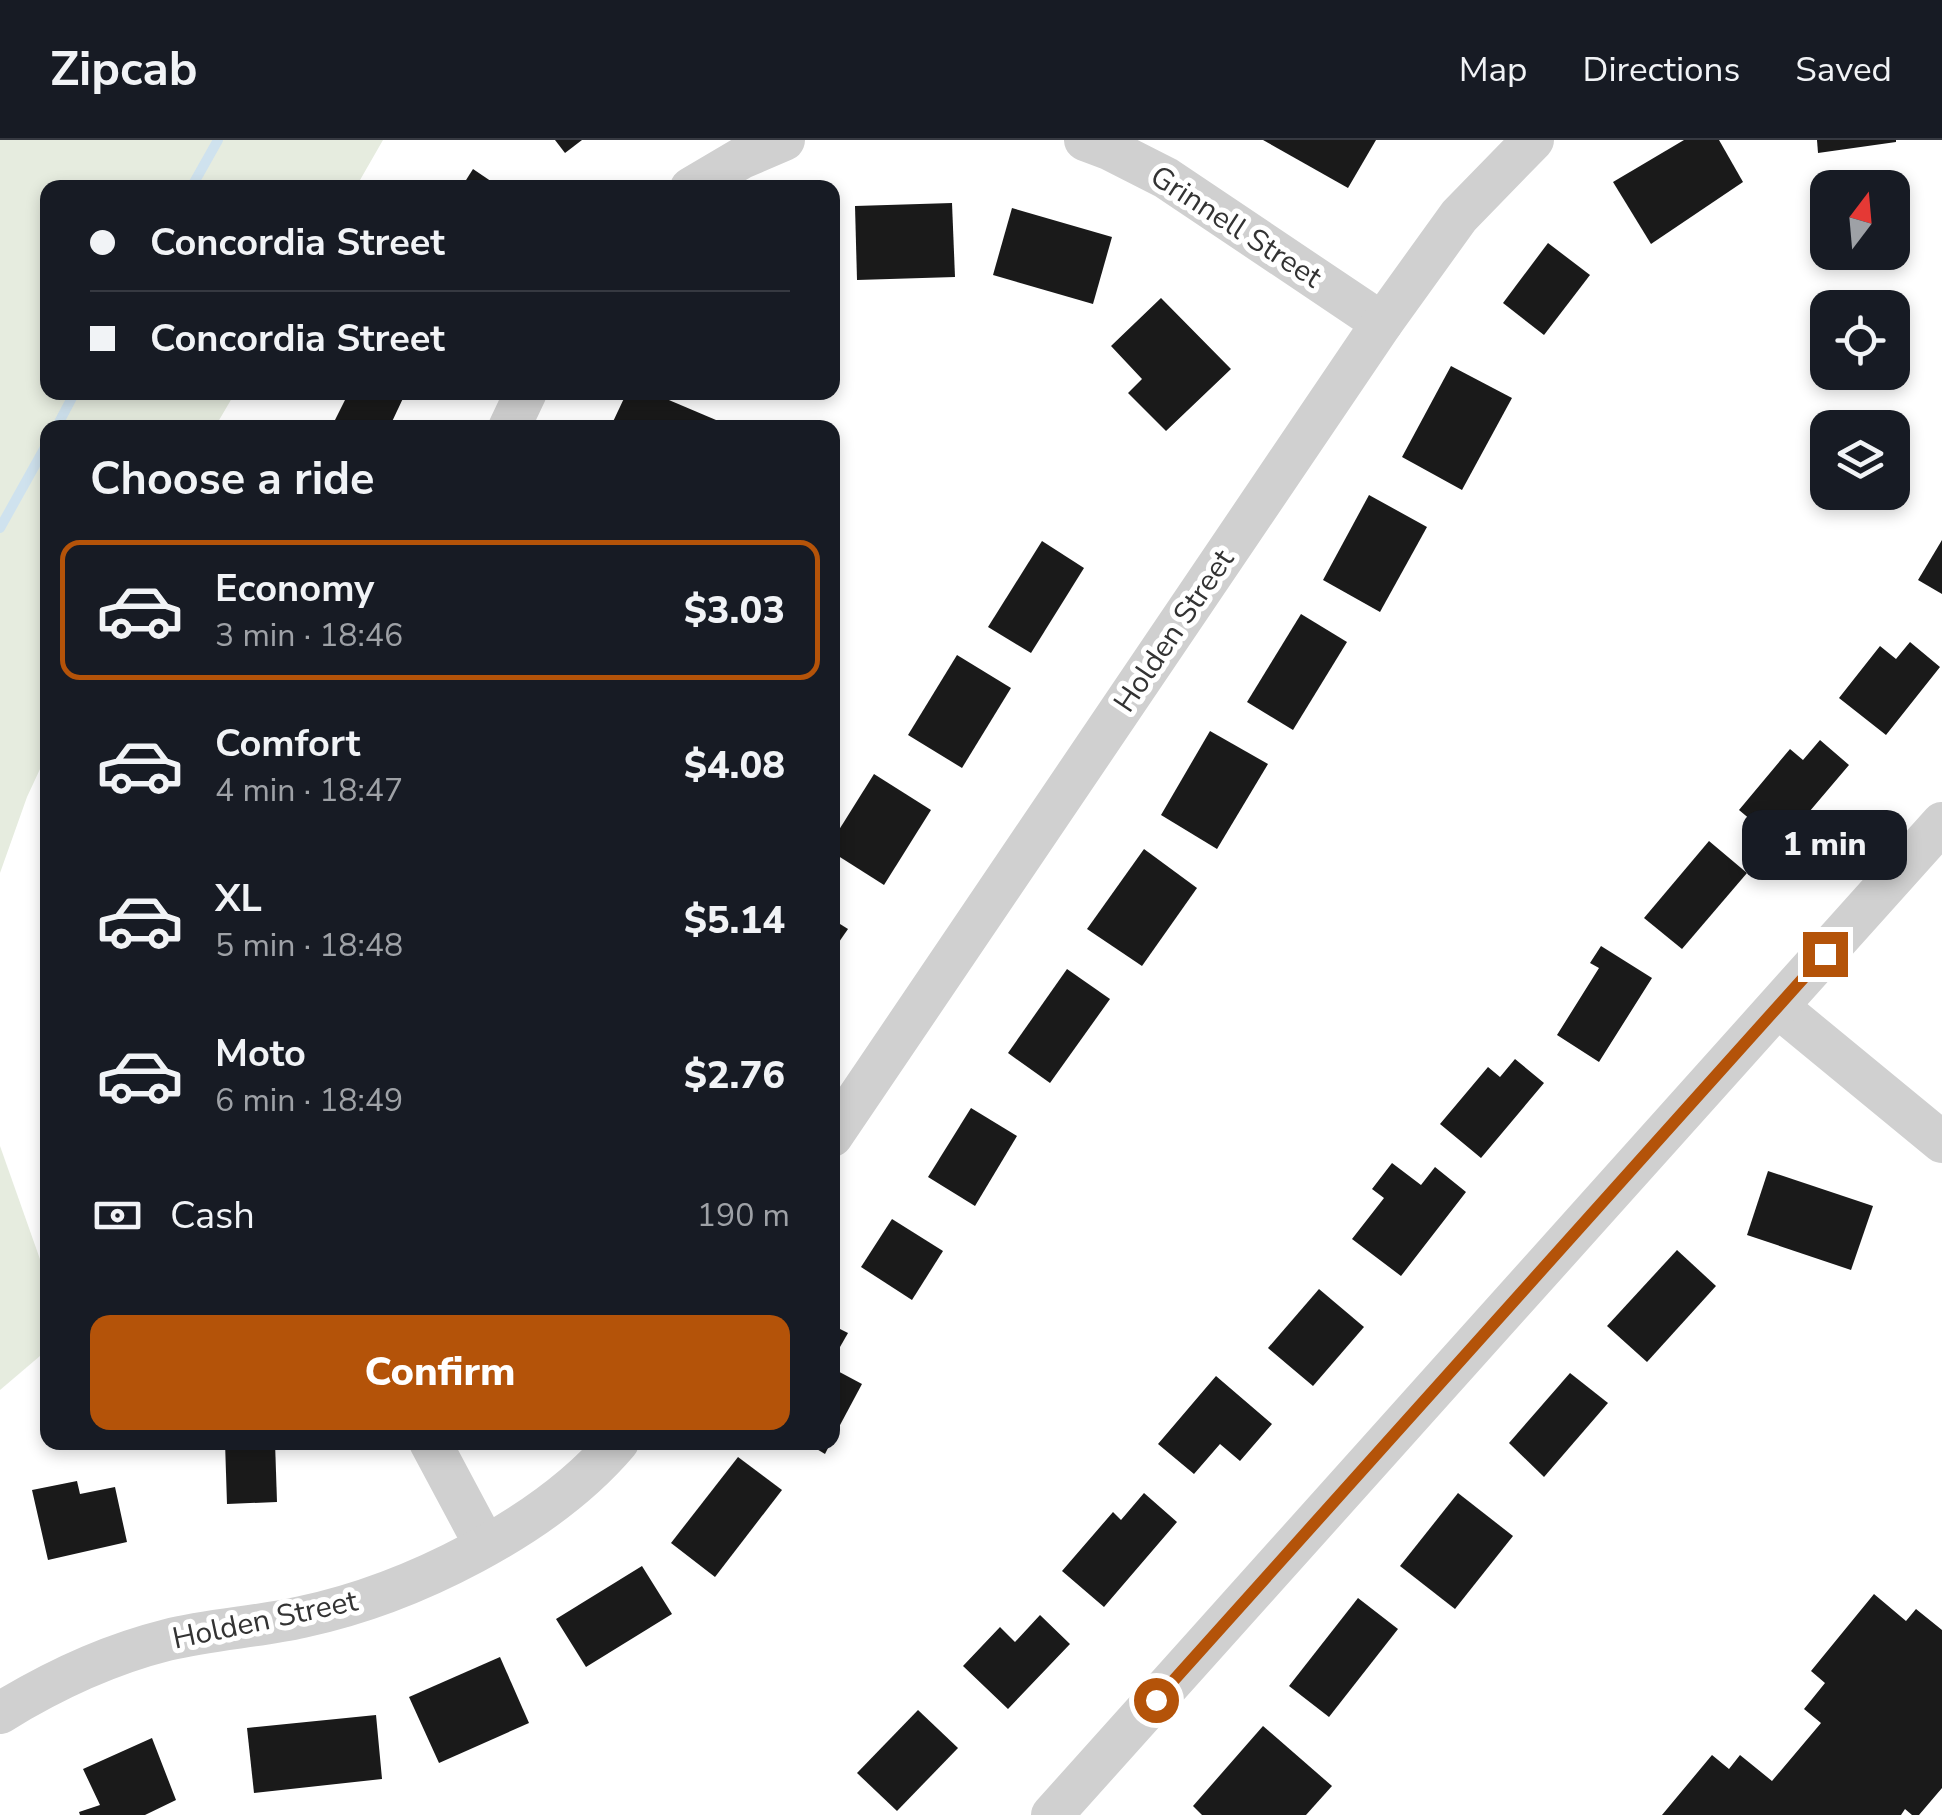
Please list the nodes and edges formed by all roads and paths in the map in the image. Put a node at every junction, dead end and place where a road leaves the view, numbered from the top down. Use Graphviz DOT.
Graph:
graph roads {
  1 [pos="784,140"];
  2 [pos="1085,140"];
  3 [pos="1533,140"];
  4 [pos="705,180"];
  5 [pos="1382,323"];
  6 [pos="1942,823"];
  7 [pos="1778,1007"];
  8 [pos="840,1124"];
  9 [pos="1942,1142"];
  10 [pos="434,1450"];
  11 [pos="610,1450"];
  12 [pos="485,1545"];
  13 [pos="0,1712"];
  14 [pos="1052,1815"];
  1 -- 4 [label="street"];
  2 -- 5 [label="street, Grinnell Street"];
  3 -- 5 [label="street, Holden Street"];
  5 -- 8 [label="street, Holden Street"];
  6 -- 7 [label="street"];
  7 -- 9 [label="street"];
  7 -- 14 [label="street"];
  10 -- 12 [label="street"];
  11 -- 12 [label="street, Holden Street"];
  12 -- 13 [label="street, Holden Street"];
}
